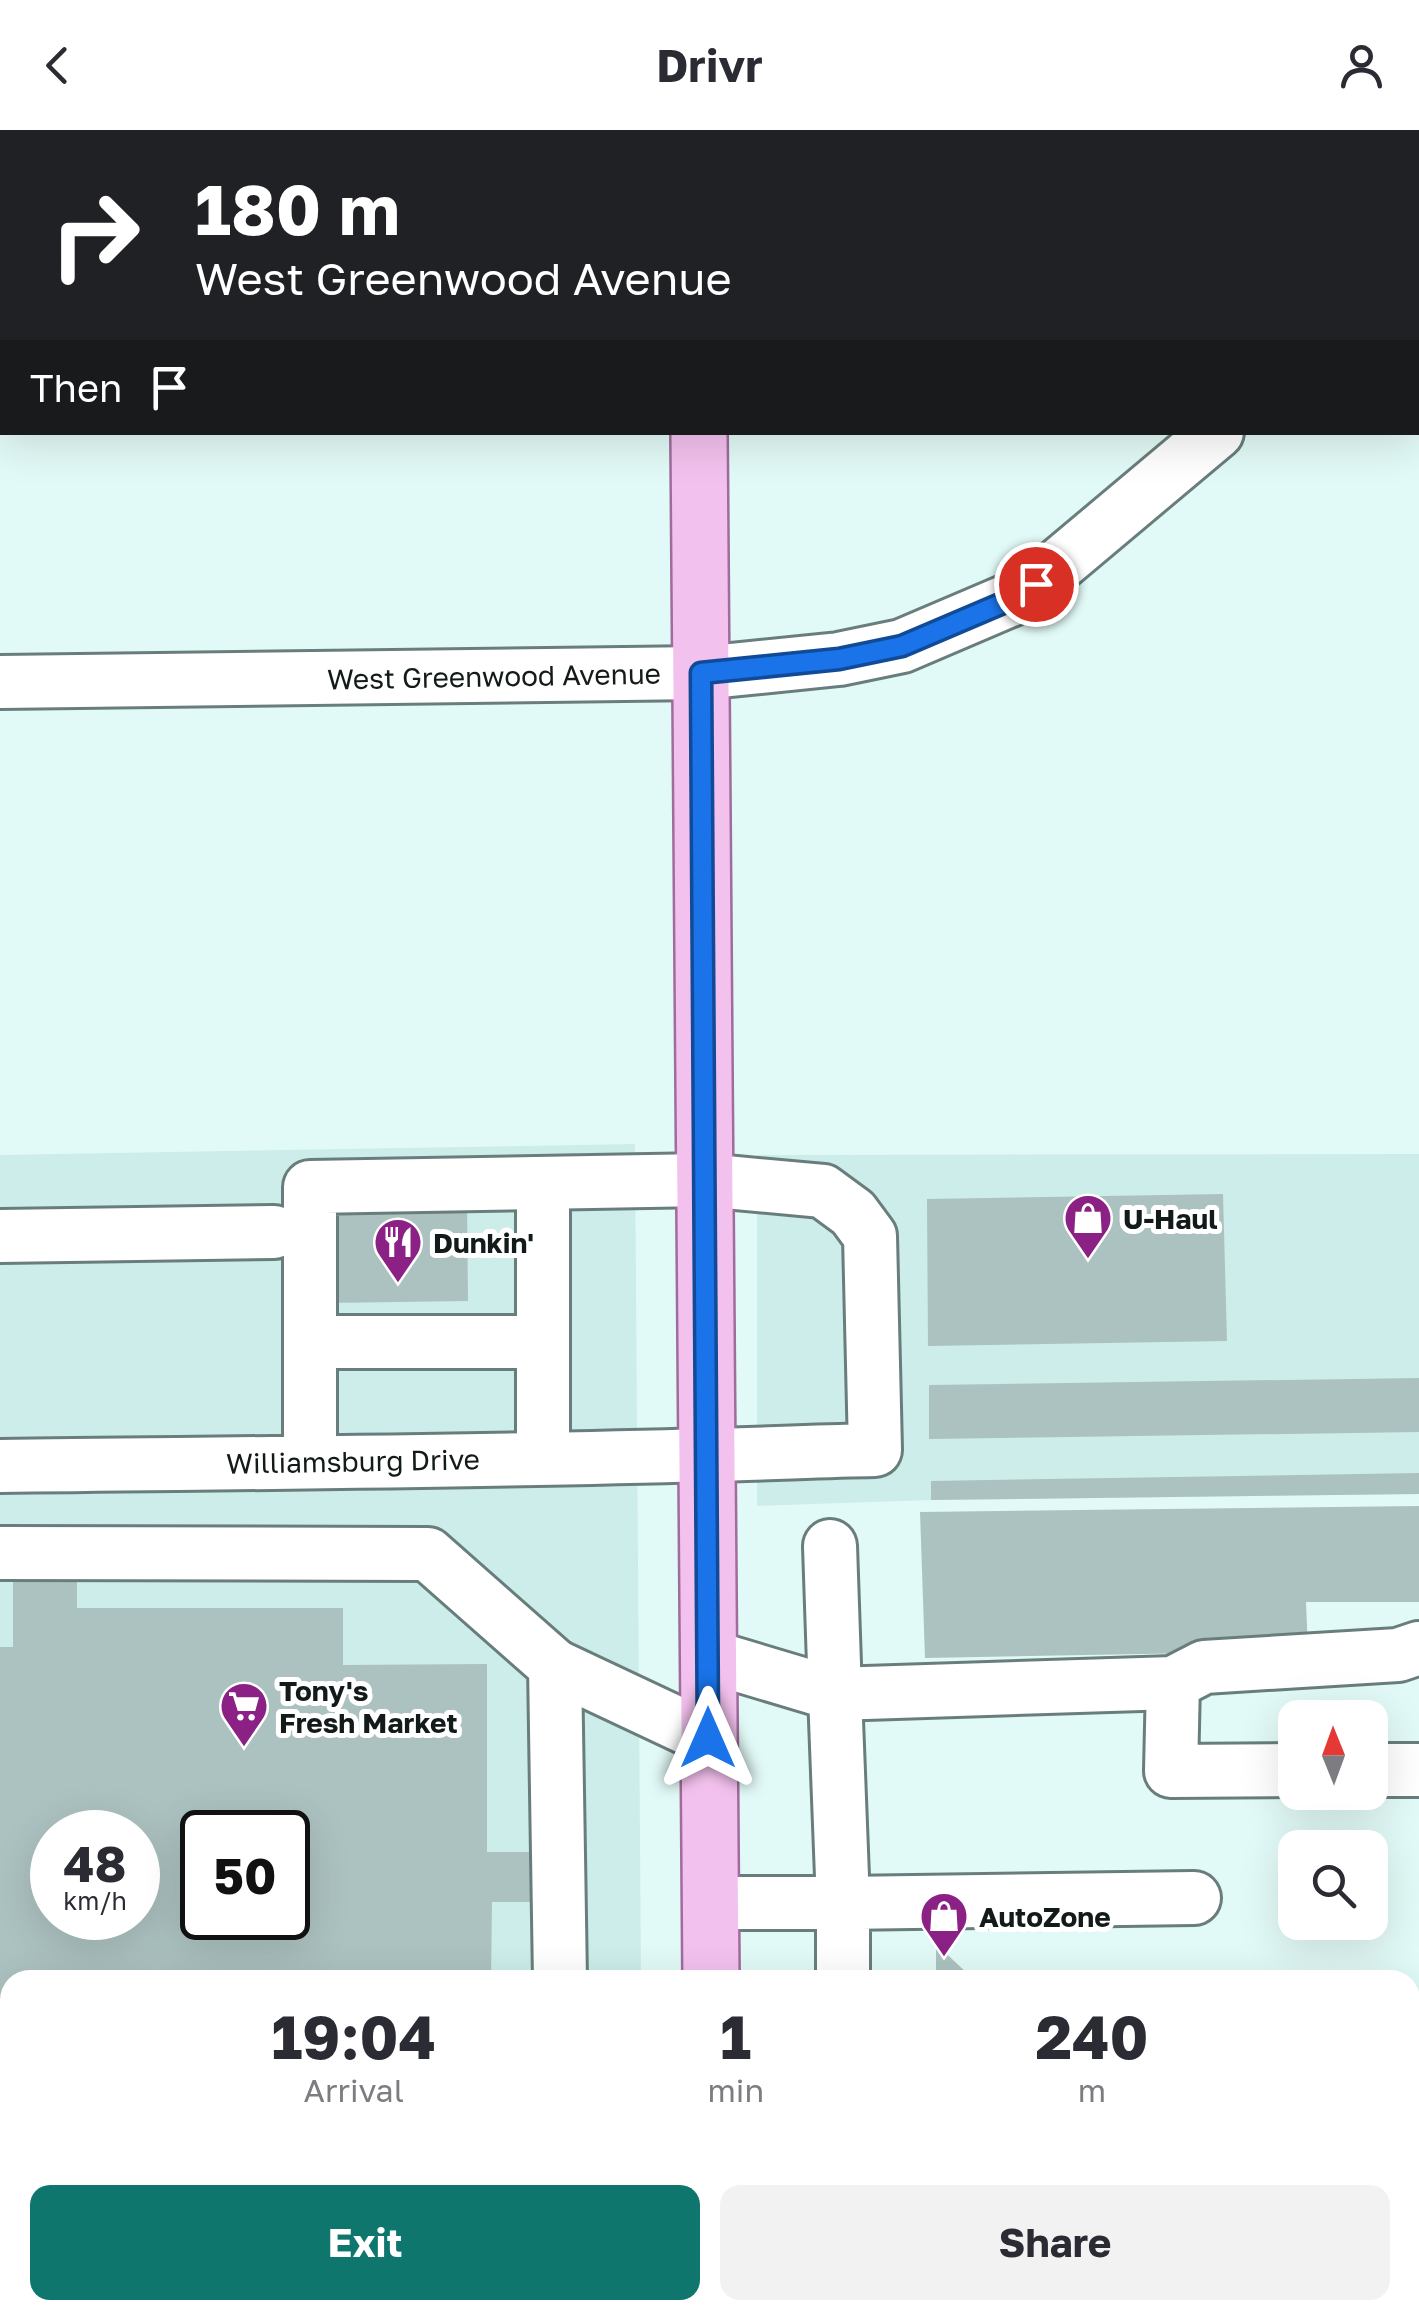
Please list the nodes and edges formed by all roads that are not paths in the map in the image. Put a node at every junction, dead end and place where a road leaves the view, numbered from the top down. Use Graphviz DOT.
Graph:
graph roads {
  1 [pos="699,435"];
  2 [pos="1213,435"];
  3 [pos="701,673"];
  4 [pos="0,682"];
  5 [pos="704,1180"];
  6 [pos="543,1183"];
  7 [pos="274,1232"];
  8 [pos="0,1236"];
  9 [pos="310,1342"];
  10 [pos="543,1342"];
  11 [pos="706,1455"];
  12 [pos="543,1458"];
  13 [pos="310,1462"];
  14 [pos="0,1466"];
  15 [pos="830,1546"];
  16 [pos="0,1553"];
  17 [pos="1419,1648"];
  18 [pos="708,1656"];
  19 [pos="555,1666"];
  20 [pos="1173,1683"];
  21 [pos="836,1694"];
  22 [pos="708,1738"];
  23 [pos="1278,1770"];
  24 [pos="1388,1770"];
  25 [pos="1419,1770"];
  26 [pos="1194,1898"];
  27 [pos="710,1903"];
  28 [pos="843,1903"];
  29 [pos="560,1970"];
  30 [pos="710,1970"];
  31 [pos="843,1970"];
  1 -- 3 [label="main road"];
  2 -- 3 [label="street, West Greenwood Avenue"];
  3 -- 4 [label="street, West Greenwood Avenue"];
  3 -- 5 [label="main road"];
  5 -- 6 [label="street"];
  5 -- 11 [label="main road"];
  5 -- 11 [label="street, Williamsburg Drive"];
  6 -- 9 [label="street"];
  6 -- 10 [label="street"];
  7 -- 8 [label="street"];
  9 -- 10 [label="street"];
  9 -- 13 [label="street"];
  10 -- 12 [label="street"];
  11 -- 12 [label="street, Williamsburg Drive"];
  11 -- 18 [label="main road"];
  12 -- 13 [label="street, Williamsburg Drive"];
  13 -- 14 [label="street, Williamsburg Drive"];
  15 -- 21 [label="street"];
  16 -- 19 [label="street"];
  17 -- 20 [label="street"];
  18 -- 21 [label="street"];
  18 -- 22 [label="main road"];
  19 -- 22 [label="street"];
  19 -- 29 [label="street"];
  20 -- 21 [label="street"];
  20 -- 23 [label="street"];
  21 -- 28 [label="street"];
  22 -- 27 [label="main road"];
  24 -- 25 [label="street"];
  26 -- 28 [label="street"];
  27 -- 28 [label="street"];
  27 -- 30 [label="main road"];
  28 -- 31 [label="street"];
}
